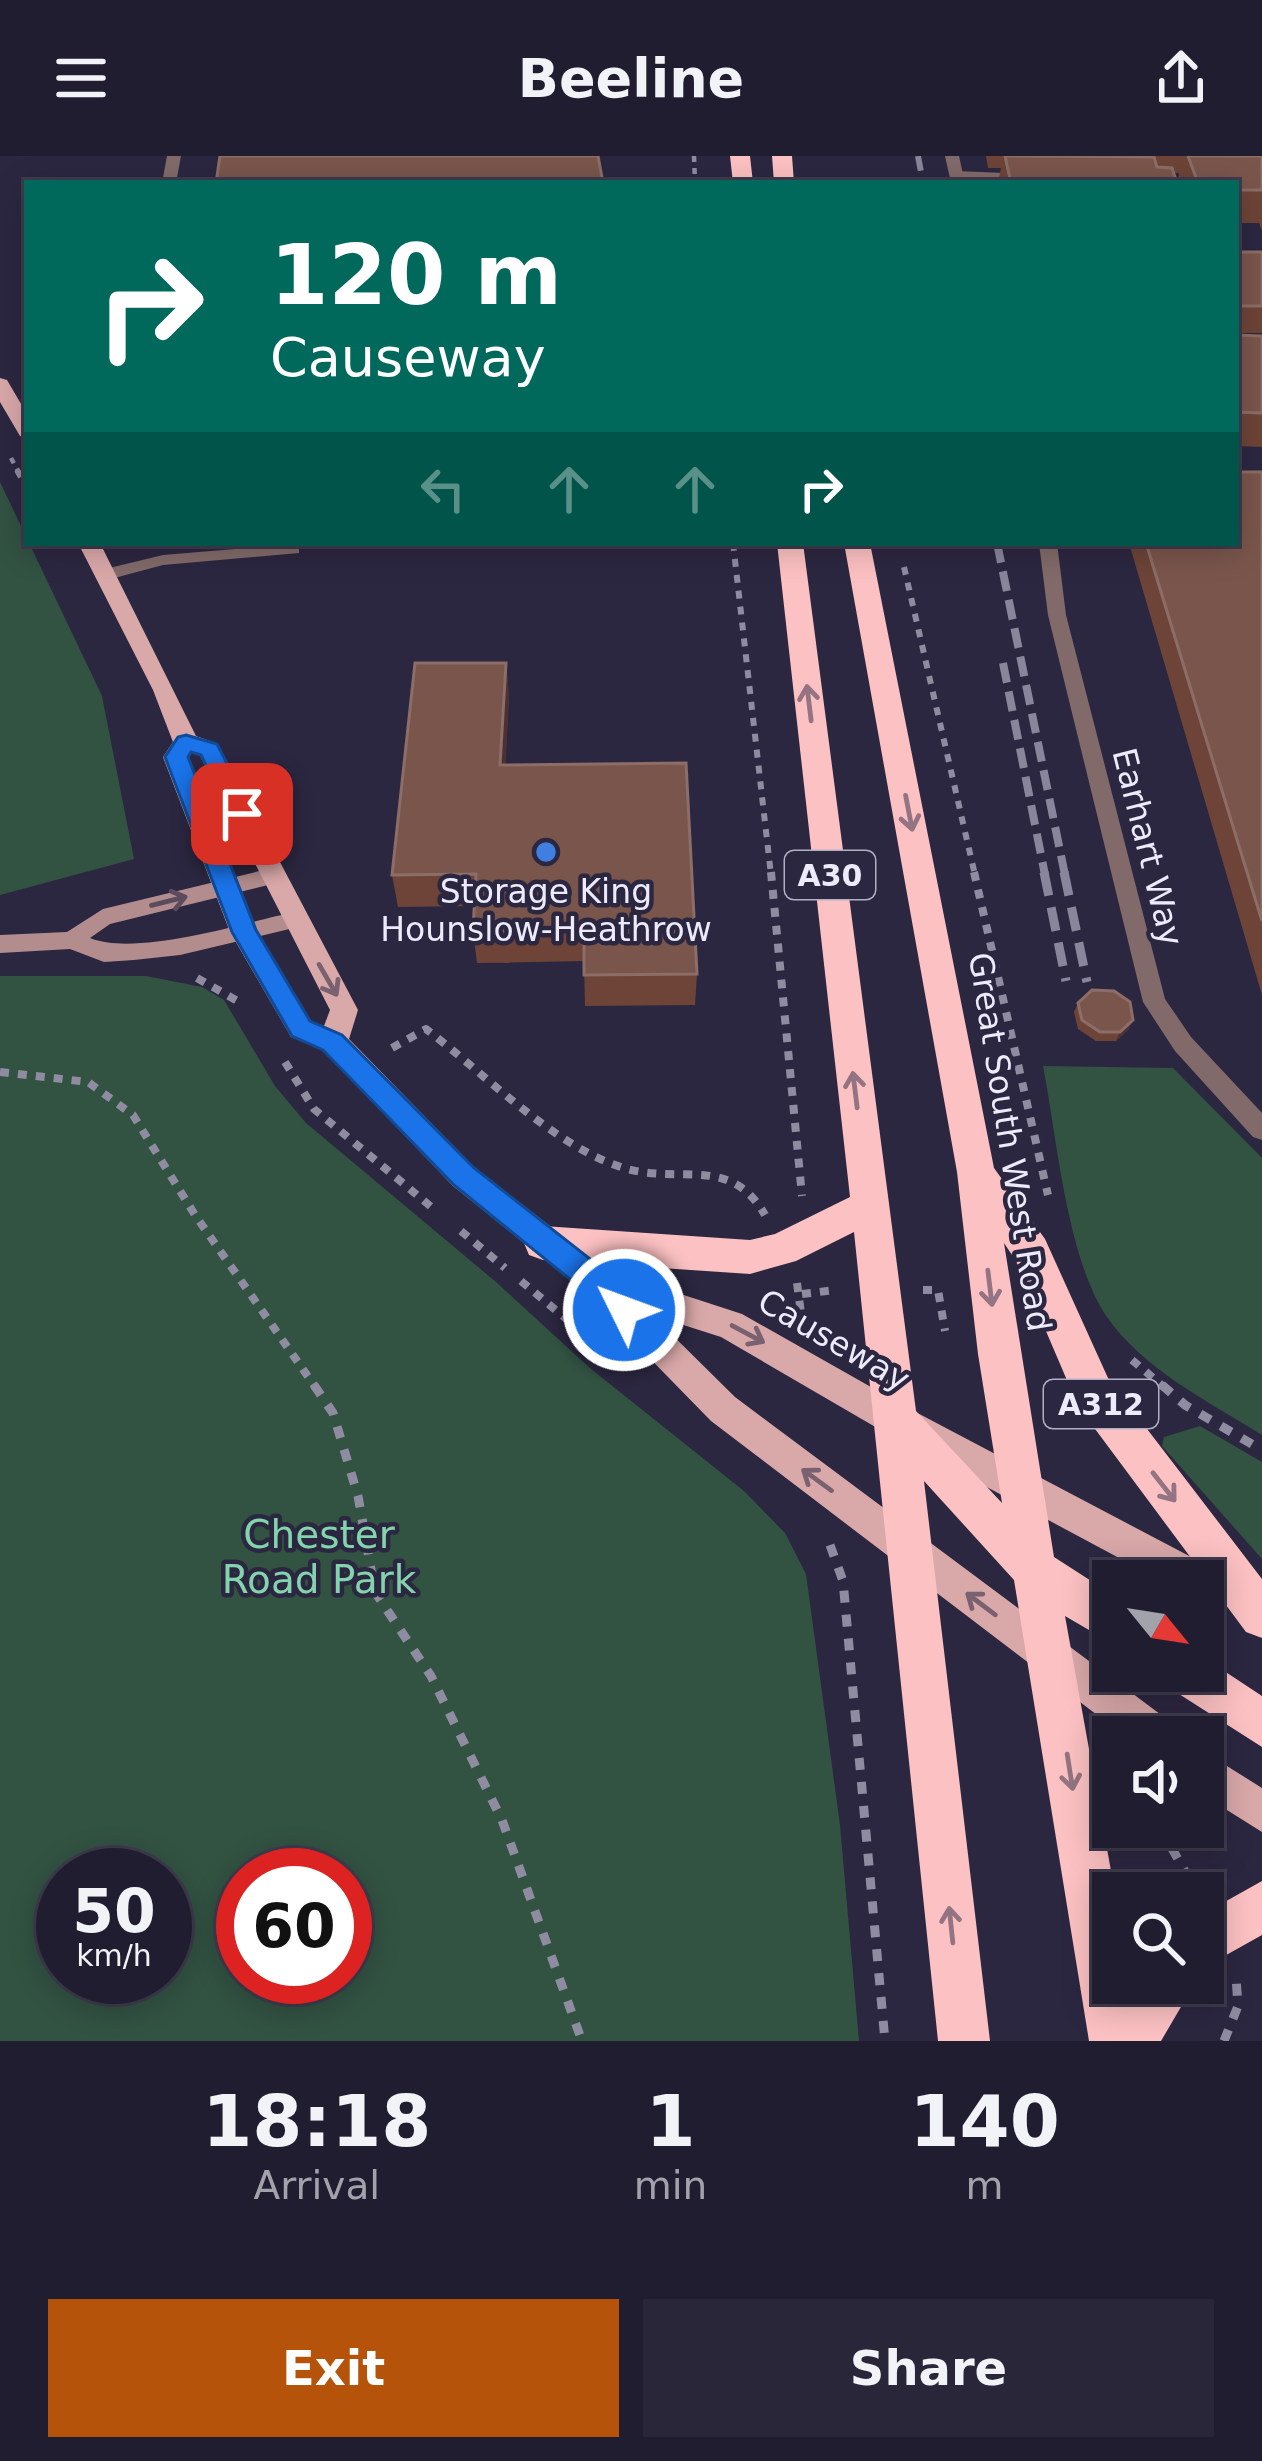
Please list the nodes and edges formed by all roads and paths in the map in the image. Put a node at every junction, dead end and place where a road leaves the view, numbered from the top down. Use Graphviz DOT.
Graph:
graph roads {
  1 [pos="952,156"];
  2 [pos="1050,178"];
  3 [pos="957,179"];
  4 [pos="0,384"];
  5 [pos="24,427"];
  6 [pos="91,546"];
  7 [pos="733,546"];
  8 [pos="790,546"];
  9 [pos="858,546"];
  10 [pos="1048,546"];
  11 [pos="293,549"];
  12 [pos="902,563"];
  13 [pos="107,574"];
  14 [pos="186,742"];
  15 [pos="272,876"];
  16 [pos="226,889"];
  17 [pos="294,920"];
  18 [pos="244,932"];
  19 [pos="72,940"];
  20 [pos="0,944"];
  21 [pos="426,1028"];
  22 [pos="333,1042"];
  23 [pos="0,1072"];
  24 [pos="1262,1130"];
  25 [pos="976,1172"];
  26 [pos="1048,1196"];
  27 [pos="798,1206"];
  28 [pos="869,1206"];
  29 [pos="783,1213"];
  30 [pos="543,1244"];
  31 [pos="598,1283"];
  32 [pos="827,1291"];
  33 [pos="802,1294"];
  34 [pos="1129,1358"];
  35 [pos="896,1420"];
  36 [pos="1262,1450"];
  37 [pos="1022,1488"];
  38 [pos="825,1536"];
  39 [pos="910,1550"];
  40 [pos="1159,1560"];
  41 [pos="1034,1569"];
  42 [pos="1224,1595"];
  43 [pos="1092,1607"];
  44 [pos="1262,1616"];
  45 [pos="1052,1657"];
  46 [pos="1215,1692"];
  47 [pos="1129,1716"];
  48 [pos="1262,1724"];
  49 [pos="1224,1786"];
  50 [pos="1262,1812"];
  51 [pos="1262,1906"];
  52 [pos="1224,1943"];
  53 [pos="1224,1971"];
  54 [pos="1155,2004"];
  55 [pos="582,2041"];
  56 [pos="885,2041"];
  57 [pos="964,2041"];
  58 [pos="1115,2041"];
  59 [pos="1130,2041"];
  60 [pos="1224,2041"];
  1 -- 3 [label="street"];
  2 -- 3 [label="street"];
  4 -- 5 [label="main road"];
  6 -- 13 [label="main road, Causeway"];
  7 -- 27 [label="path"];
  28 -- 8 [label="highway, A30, one-way"];
  9 -- 25 [label="highway, Great South West Road / A30, one-way"];
  10 -- 24 [label="street, Earhart Way"];
  11 -- 13 [label="street"];
  12 -- 26 [label="path, Great South West Road"];
  13 -- 14 [label="main road, Causeway"];
  14 -- 15 [label="main road, Causeway"];
  14 -- 16 [label="main road, Causeway"];
  15 -- 16 [label="street"];
  15 -- 17 [label="main road, Causeway"];
  16 -- 18 [label="main road, Causeway"];
  19 -- 16 [label="street, one-way"];
  17 -- 18 [label="street"];
  17 -- 22 [label="main road, Causeway, one-way"];
  18 -- 19 [label="street"];
  18 -- 22 [label="main road, Causeway"];
  19 -- 20 [label="street"];
  21 -- 29 [label="path"];
  22 -- 30 [label="main road, Causeway"];
  23 -- 55 [label="path"];
  25 -- 37 [label="highway, Great South West Road / A30, one-way"];
  25 -- 44 [label="highway, A312, one-way"];
  28 -- 30 [label="highway"];
  28 -- 35 [label="highway, A30"];
  30 -- 31 [label="main road, Causeway / A312"];
  31 -- 35 [label="main road, Causeway / A312, one-way"];
  39 -- 31 [label="main road, Causeway / A312, one-way"];
  32 -- 33 [label="path"];
  34 -- 36 [label="path"];
  35 -- 37 [label="main road, Causeway / A312"];
  35 -- 39 [label="highway, A30"];
  35 -- 41 [label="highway, A312"];
  37 -- 40 [label="main road, A312"];
  37 -- 41 [label="highway, Great South West Road / A30"];
  38 -- 56 [label="path"];
  45 -- 39 [label="main road, A312, one-way"];
  57 -- 39 [label="highway, A30, one-way"];
  41 -- 43 [label="highway, A312"];
  41 -- 45 [label="highway, Great South West Road / A30"];
  42 -- 44 [label="main road, A312"];
  45 -- 47 [label="main road, A312"];
  45 -- 58 [label="highway, Great South West Road / A30, one-way"];
  46 -- 48 [label="highway"];
  49 -- 50 [label="main road"];
  51 -- 52 [label="highway"];
  53 -- 60 [label="path"];
  54 -- 59 [label="highway"];
}
